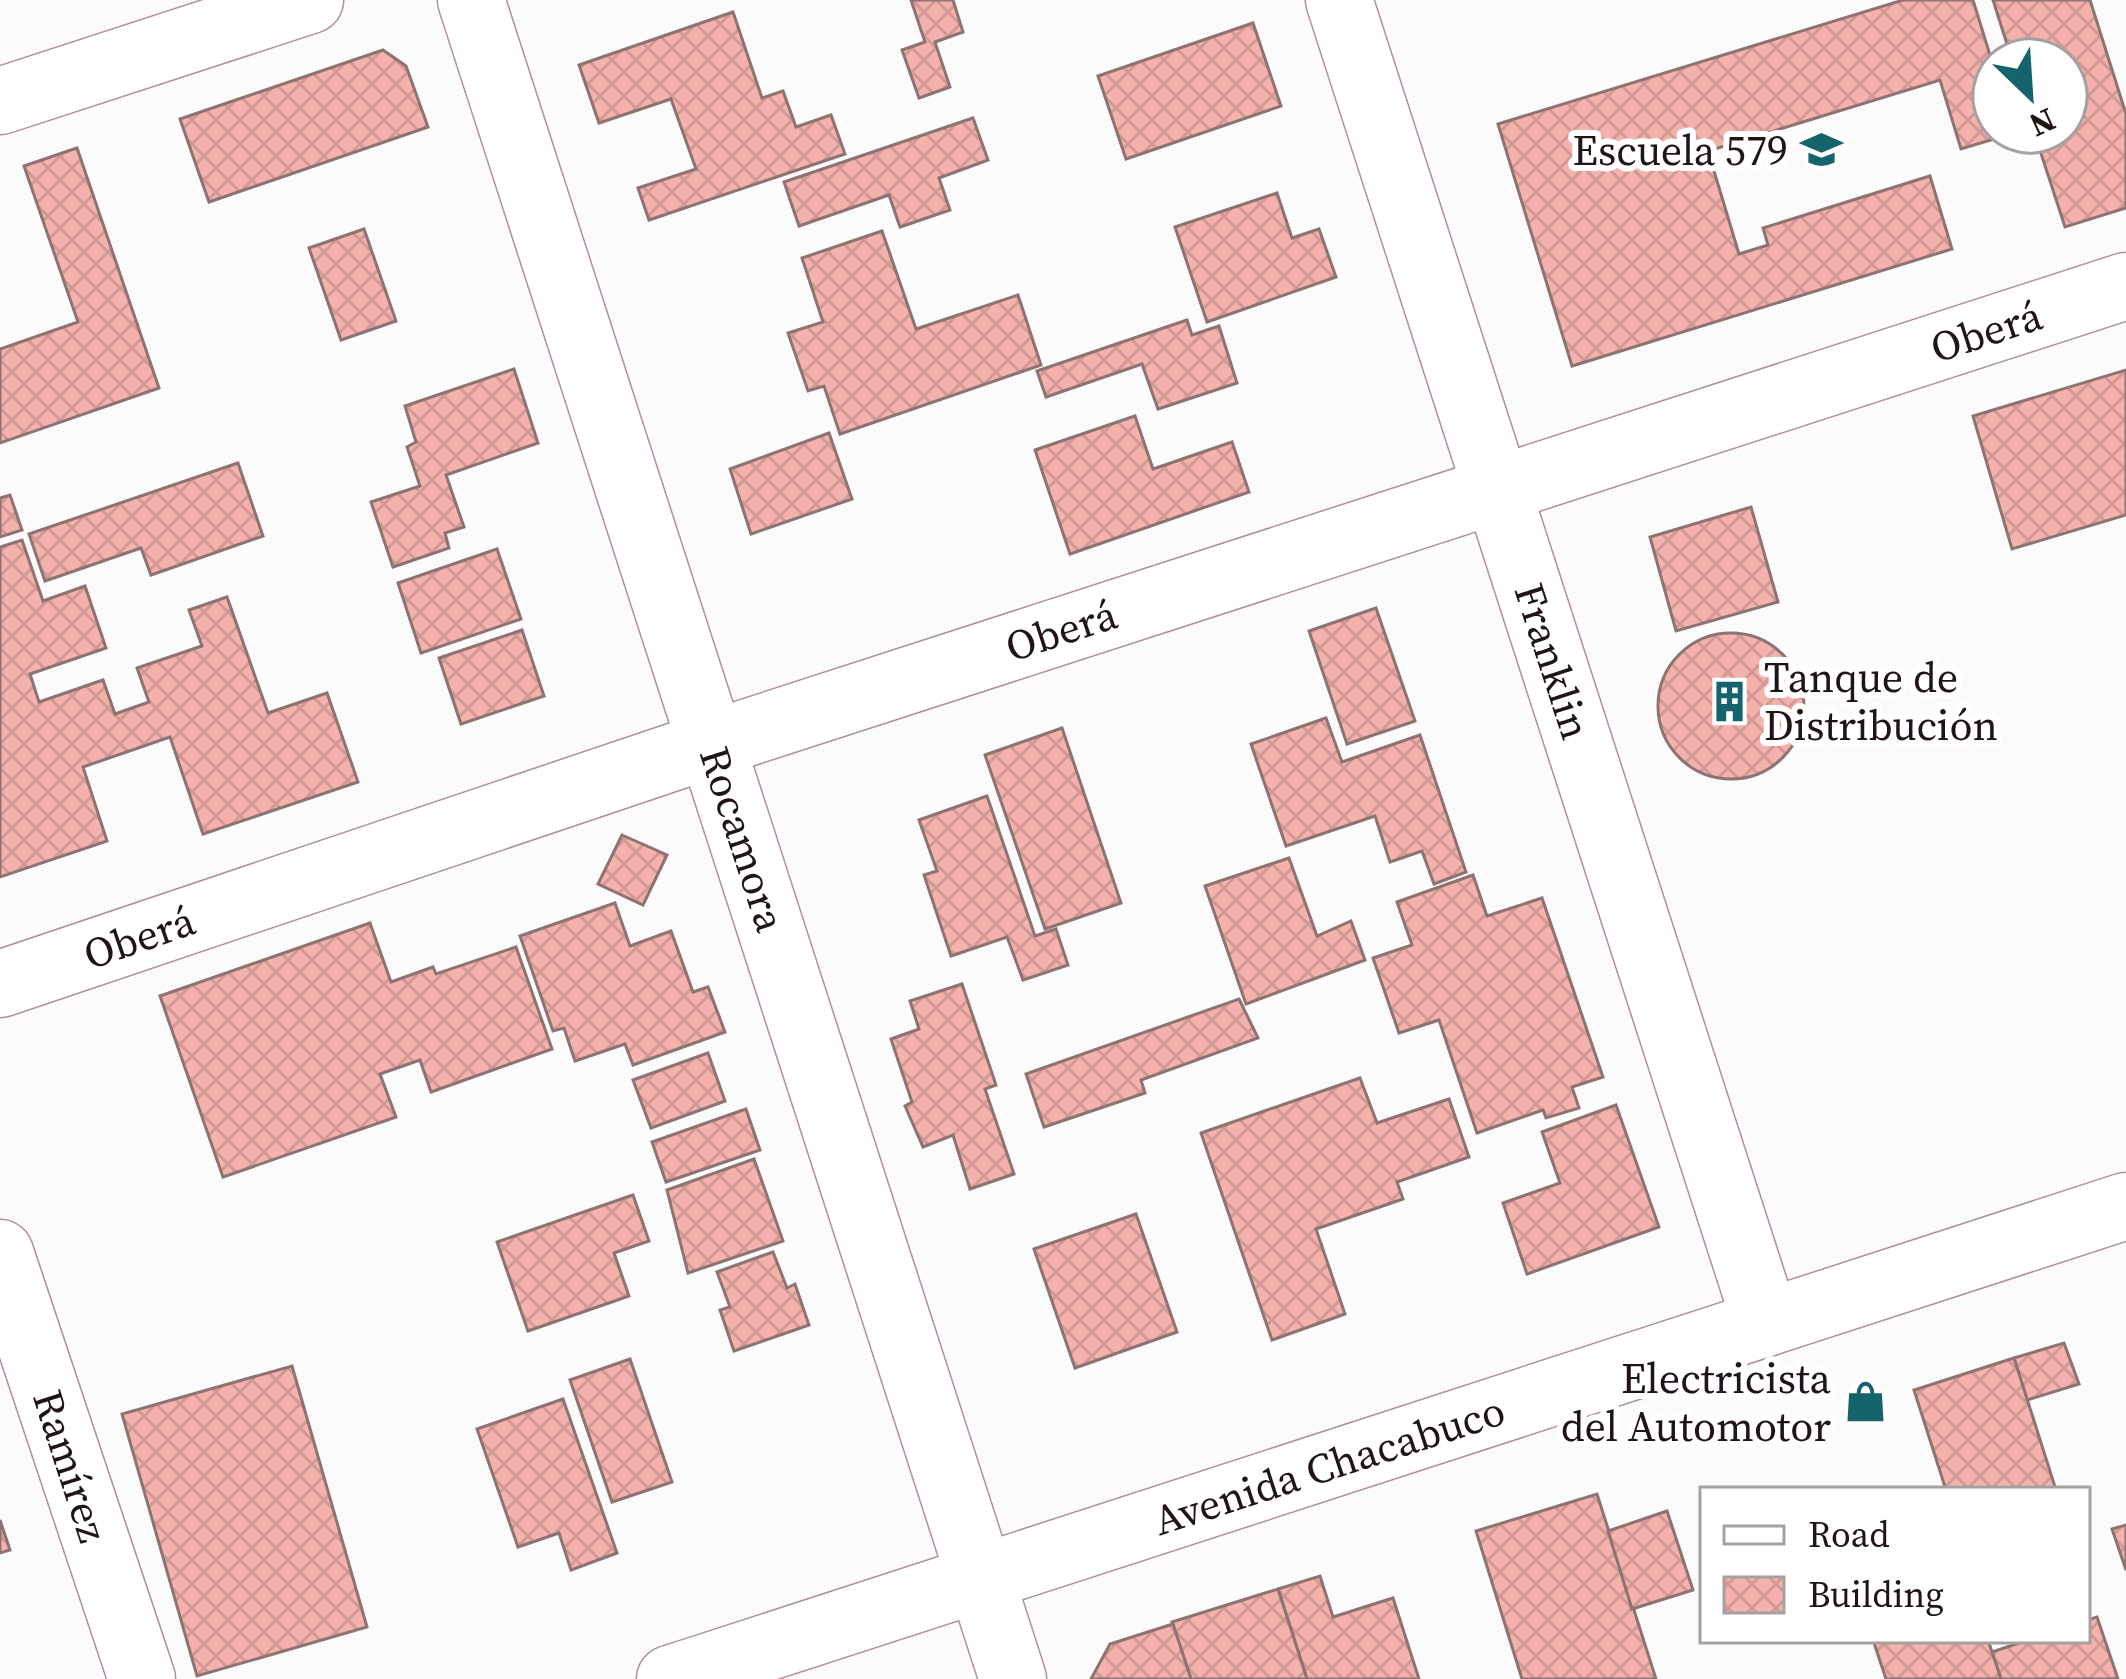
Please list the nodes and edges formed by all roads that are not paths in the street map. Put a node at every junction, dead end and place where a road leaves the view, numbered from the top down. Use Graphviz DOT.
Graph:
graph roads {
  1 [pos="310,0"];
  2 [pos="471,0"];
  3 [pos="1339,0"];
  4 [pos="0,101"];
  5 [pos="2126,286"];
  6 [pos="1498,489"];
  7 [pos="712,744"];
  8 [pos="0,985"];
  9 [pos="2126,1207"];
  10 [pos="0,1253"];
  11 [pos="1766,1323"];
  12 [pos="980,1578"];
  13 [pos="142,1679"];
  14 [pos="670,1679"];
  15 [pos="1013,1679"];
  1 -- 4 [label="street"];
  2 -- 7 [label="street, Rocamora"];
  3 -- 6 [label="street, Franklin"];
  5 -- 6 [label="street, Oberá"];
  6 -- 7 [label="street, Oberá"];
  6 -- 11 [label="street, Franklin"];
  7 -- 8 [label="street, Oberá"];
  7 -- 12 [label="street, Rocamora"];
  9 -- 11 [label="street, Avenida Chacabuco"];
  10 -- 13 [label="street, Ramírez"];
  11 -- 12 [label="street, Avenida Chacabuco"];
  12 -- 14 [label="street, Avenida Chacabuco"];
  12 -- 15 [label="street, Rocamora"];
}
